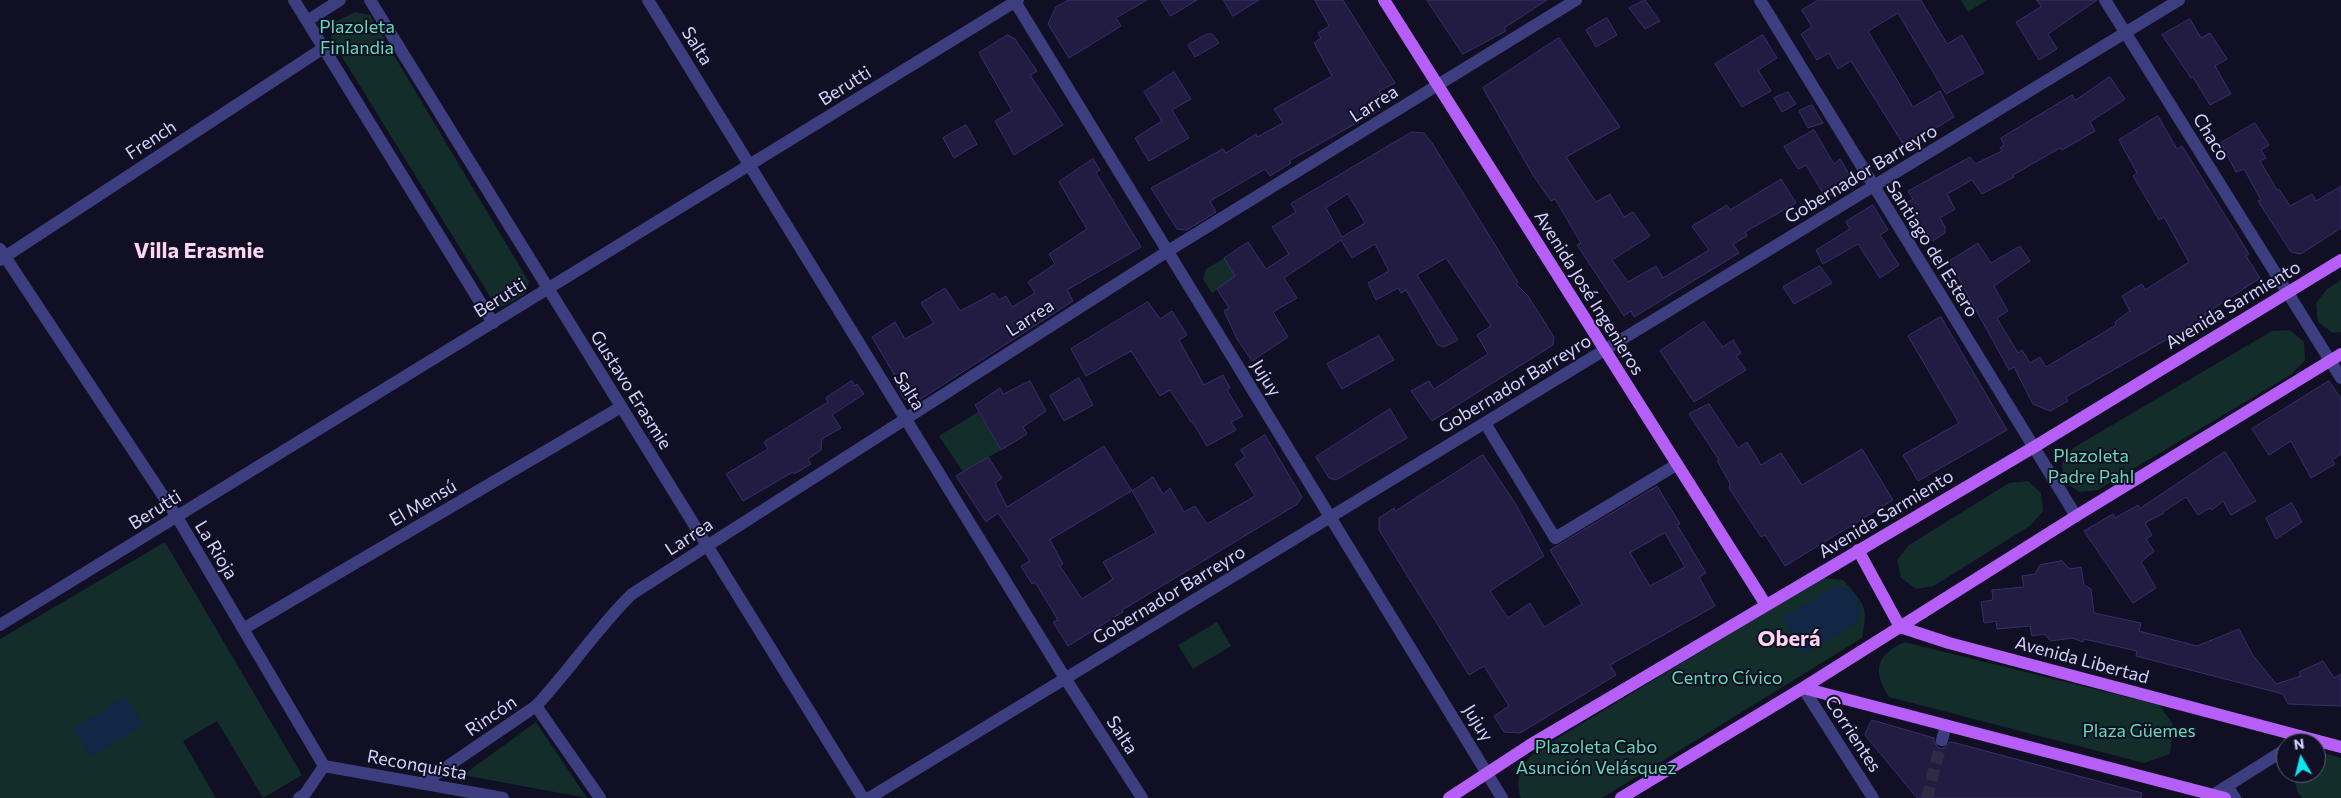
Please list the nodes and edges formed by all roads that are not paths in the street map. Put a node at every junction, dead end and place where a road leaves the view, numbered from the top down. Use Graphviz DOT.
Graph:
graph roads {
  1 [pos="294,0"];
  2 [pos="340,0"];
  3 [pos="370,0"];
  4 [pos="648,0"];
  5 [pos="1384,0"];
  6 [pos="1576,0"];
  7 [pos="1760,0"];
  8 [pos="2105,0"];
  9 [pos="2179,0"];
  10 [pos="1016,1"];
  11 [pos="306,21"];
  12 [pos="2125,33"];
  13 [pos="322,49"];
  14 [pos="1439,85"];
  15 [pos="749,165"];
  16 [pos="1873,186"];
  17 [pos="1168,251"];
  18 [pos="2,256"];
  19 [pos="2341,260"];
  20 [pos="548,289"];
  21 [pos="2287,293"];
  22 [pos="493,323"];
  23 [pos="1604,350"];
  24 [pos="2336,357"];
  25 [pos="2341,378"];
  26 [pos="621,407"];
  27 [pos="906,419"];
  28 [pos="1485,423"];
  29 [pos="2034,447"];
  30 [pos="1676,465"];
  31 [pos="1331,516"];
  32 [pos="2076,516"];
  33 [pos="176,517"];
  34 [pos="709,545"];
  35 [pos="1858,550"];
  36 [pos="1766,605"];
  37 [pos="0,625"];
  38 [pos="243,628"];
  39 [pos="1900,628"];
  40 [pos="1065,678"];
  41 [pos="1803,688"];
  42 [pos="536,706"];
  43 [pos="1946,724"];
  44 [pos="2276,733"];
  45 [pos="1942,740"];
  46 [pos="2326,744"];
  47 [pos="2341,747"];
  48 [pos="2276,756"];
  49 [pos="324,766"];
  50 [pos="1489,773"];
  51 [pos="422,783"];
  52 [pos="2226,792"];
  53 [pos="304,797"];
  54 [pos="2210,797"];
  55 [pos="503,798"];
  56 [pos="600,798"];
  57 [pos="863,798"];
  58 [pos="869,798"];
  59 [pos="1142,798"];
  60 [pos="1449,798"];
  61 [pos="1502,798"];
  62 [pos="1621,798"];
  63 [pos="1873,798"];
  64 [pos="2235,798"];
  1 -- 11 [label="street"];
  2 -- 11 [label="street"];
  3 -- 20 [label="street, Gustavo Erasmie"];
  4 -- 15 [label="street, Salta"];
  5 -- 14 [label="main road, Avenida José Ingenieros"];
  6 -- 14 [label="street, Larrea"];
  7 -- 16 [label="street, Santiago del Estero"];
  8 -- 12 [label="street, Chaco"];
  9 -- 12 [label="street, Gobernador Barreyro"];
  10 -- 15 [label="street, Berutti"];
  10 -- 17 [label="street, Jujuy"];
  11 -- 13 [label="street"];
  12 -- 16 [label="street, Gobernador Barreyro"];
  12 -- 21 [label="street, Chaco"];
  13 -- 18 [label="street, French"];
  13 -- 22 [label="street"];
  14 -- 17 [label="street, Larrea"];
  14 -- 23 [label="main road, Avenida José Ingenieros"];
  15 -- 20 [label="street, Berutti"];
  15 -- 27 [label="street, Salta"];
  16 -- 23 [label="street, Gobernador Barreyro"];
  16 -- 29 [label="street, Santiago del Estero"];
  17 -- 27 [label="street, Larrea"];
  17 -- 31 [label="street, Jujuy"];
  18 -- 33 [label="street, La Rioja"];
  19 -- 21 [label="main road, Avenida Sarmiento"];
  20 -- 22 [label="street, Berutti"];
  20 -- 26 [label="street, Gustavo Erasmie"];
  21 -- 24 [label="street, Chaco"];
  21 -- 29 [label="main road, Avenida Sarmiento"];
  22 -- 33 [label="street, Berutti"];
  23 -- 28 [label="street, Gobernador Barreyro"];
  23 -- 30 [label="main road, Avenida José Ingenieros"];
  24 -- 25 [label="street, Chaco"];
  24 -- 32 [label="main road"];
  26 -- 34 [label="street, Gustavo Erasmie"];
  26 -- 38 [label="street, El Mensú"];
  27 -- 34 [label="street, Larrea"];
  27 -- 40 [label="street, Salta"];
  28 -- 30 [label="street"];
  28 -- 31 [label="street, Gobernador Barreyro"];
  29 -- 32 [label="street, Santiago del Estero"];
  29 -- 35 [label="main road, Avenida Sarmiento"];
  30 -- 36 [label="main road, Avenida José Ingenieros"];
  31 -- 40 [label="street, Gobernador Barreyro"];
  31 -- 50 [label="street, Jujuy"];
  32 -- 39 [label="main road"];
  33 -- 37 [label="street, Berutti"];
  33 -- 38 [label="street, La Rioja"];
  34 -- 42 [label="street, Larrea"];
  34 -- 57 [label="street, Gustavo Erasmie"];
  35 -- 36 [label="main road, Avenida Sarmiento"];
  35 -- 39 [label="main road"];
  36 -- 50 [label="main road, Avenida Sarmiento"];
  38 -- 49 [label="street, La Rioja"];
  39 -- 41 [label="main road"];
  39 -- 44 [label="main road, Avenida Libertad"];
  40 -- 58 [label="street, Gobernador Barreyro"];
  40 -- 59 [label="street, Salta"];
  41 -- 43 [label="main road"];
  41 -- 62 [label="main road"];
  41 -- 63 [label="street, Corrientes"];
  42 -- 51 [label="street, Rincón"];
  42 -- 56 [label="street, Rincón"];
  43 -- 45 [label="street"];
  43 -- 54 [label="main road"];
  46 -- 47 [label="main road, Avenida Libertad"];
  48 -- 52 [label="street"];
  49 -- 51 [label="street, Reconquista"];
  49 -- 53 [label="street"];
  50 -- 60 [label="main road, Avenida Sarmiento"];
  50 -- 61 [label="street, Jujuy"];
  51 -- 55 [label="street, Reconquista"];
  52 -- 54 [label="main road"];
  52 -- 64 [label="street"];
}
